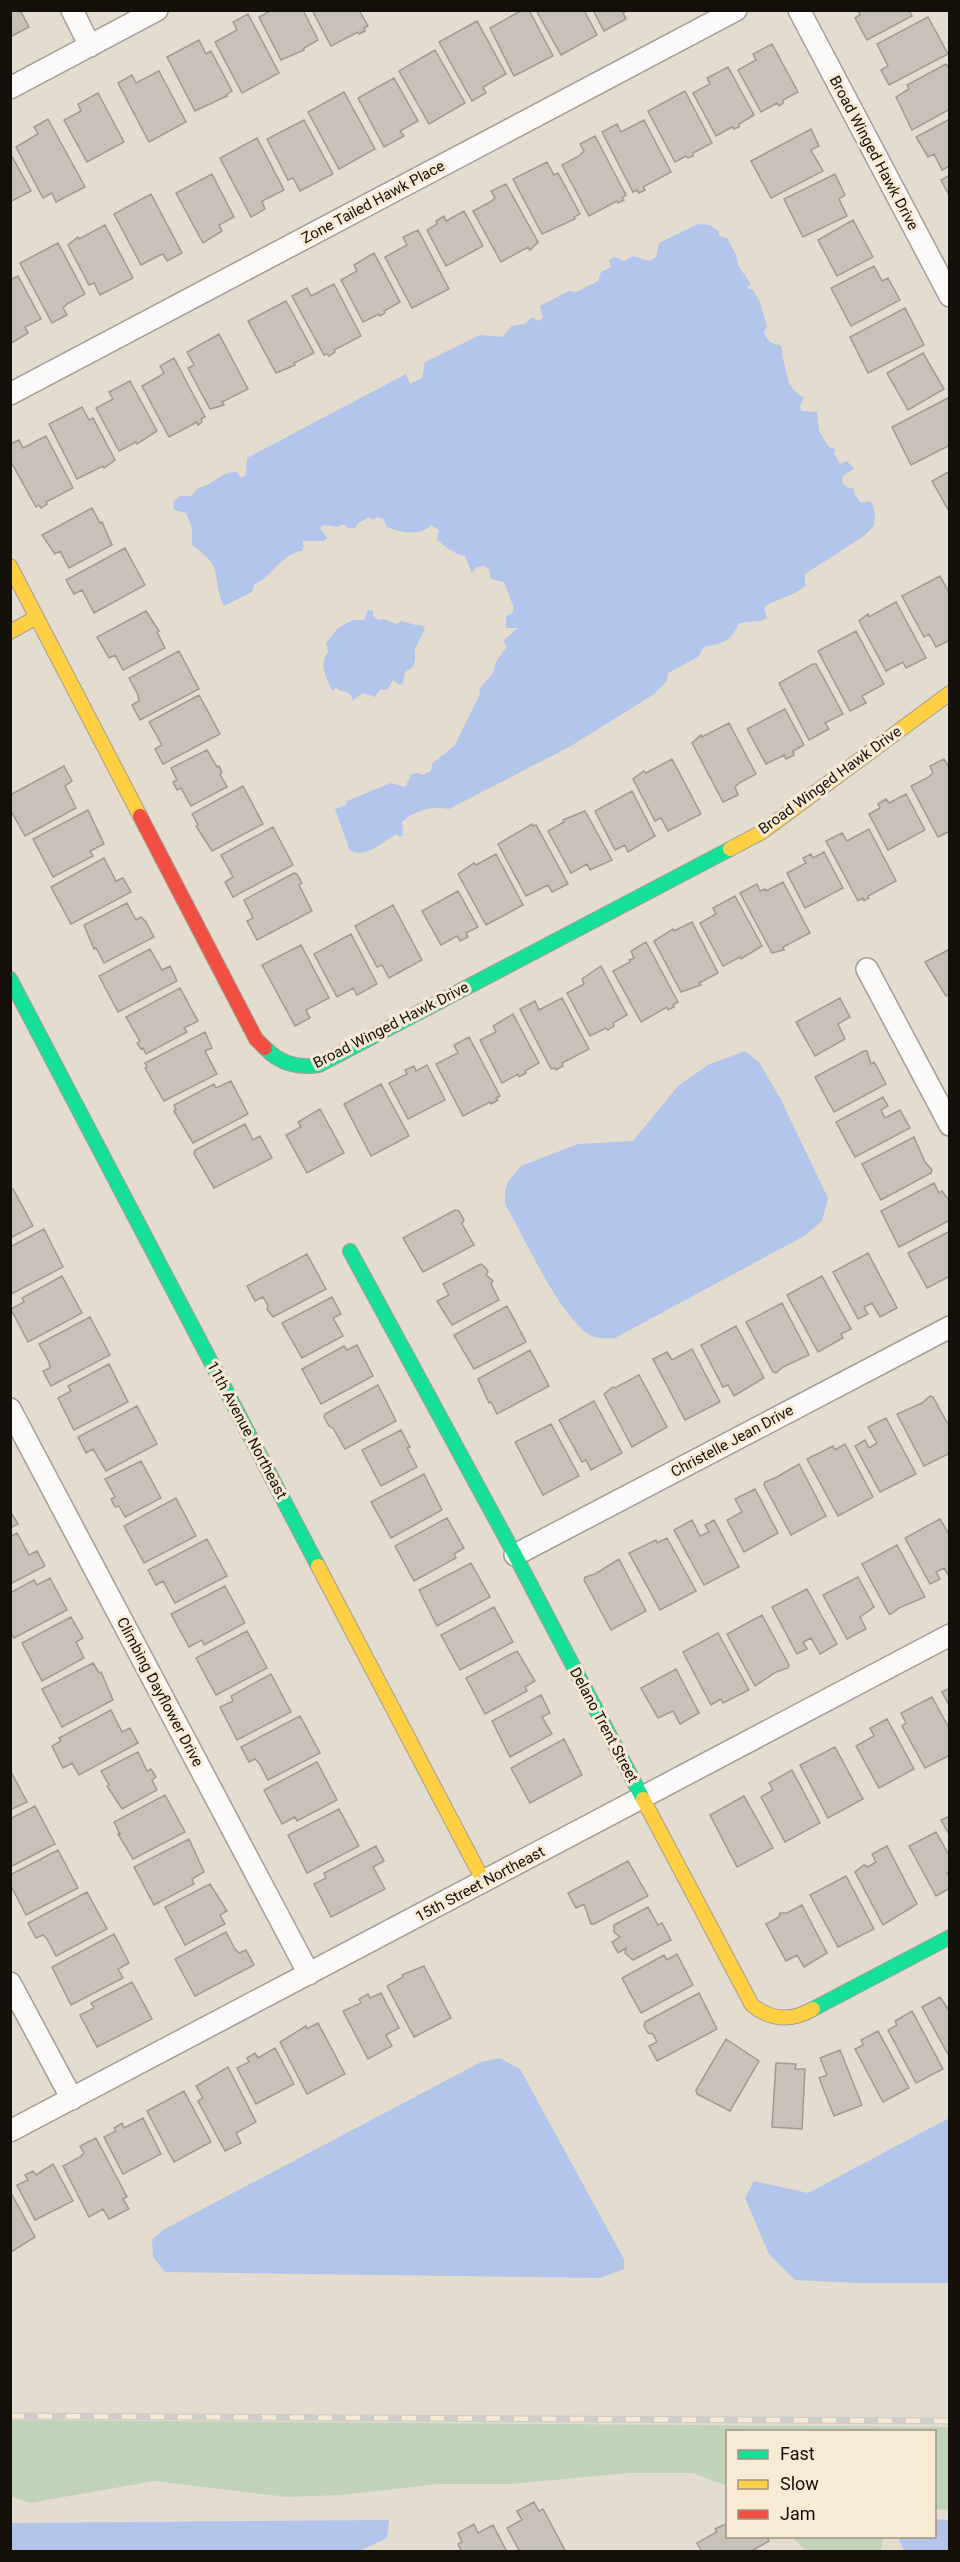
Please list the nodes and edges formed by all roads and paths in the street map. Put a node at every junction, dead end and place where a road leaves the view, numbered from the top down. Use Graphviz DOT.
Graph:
graph roads {
  1 [pos="72,10"];
  2 [pos="157,10"];
  3 [pos="736,10"];
  4 [pos="799,10"];
  5 [pos="90,46"];
  6 [pos="10,88"];
  7 [pos="950,296"];
  8 [pos="10,394"];
  9 [pos="10,566"];
  10 [pos="37,617"];
  11 [pos="10,632"];
  12 [pos="950,693"];
  13 [pos="867,969"];
  14 [pos="10,979"];
  15 [pos="950,1125"];
  16 [pos="351,1251"];
  17 [pos="950,1327"];
  18 [pos="10,1409"];
  19 [pos="515,1555"];
  20 [pos="950,1635"];
  21 [pos="642,1798"];
  22 [pos="484,1882"];
  23 [pos="950,1937"];
  24 [pos="309,1974"];
  25 [pos="10,1983"];
  26 [pos="72,2099"];
  27 [pos="10,2131"];
  1 -- 5 [label="street"];
  2 -- 5 [label="street"];
  3 -- 8 [label="street, Zone Tailed Hawk Place"];
  4 -- 7 [label="street, Broad Winged Hawk Drive"];
  5 -- 6 [label="street"];
  9 -- 10 [label="street, Broad Winged Hawk Drive"];
  10 -- 11 [label="street"];
  10 -- 12 [label="street, Broad Winged Hawk Drive"];
  13 -- 15 [label="street"];
  14 -- 22 [label="street, 11th Avenue Northeast"];
  16 -- 19 [label="street, Delano Trent Street"];
  17 -- 19 [label="street, Christelle Jean Drive"];
  18 -- 24 [label="street, Climbing Dayflower Drive"];
  19 -- 21 [label="street, Delano Trent Street"];
  20 -- 21 [label="street, 15th Street Northeast"];
  21 -- 22 [label="street, 15th Street Northeast"];
  21 -- 23 [label="street, Delano Trent Street"];
  22 -- 24 [label="street, 15th Street Northeast"];
  24 -- 26 [label="street, 15th Street Northeast"];
  25 -- 26 [label="street"];
  26 -- 27 [label="street, 15th Street Northeast"];
}
